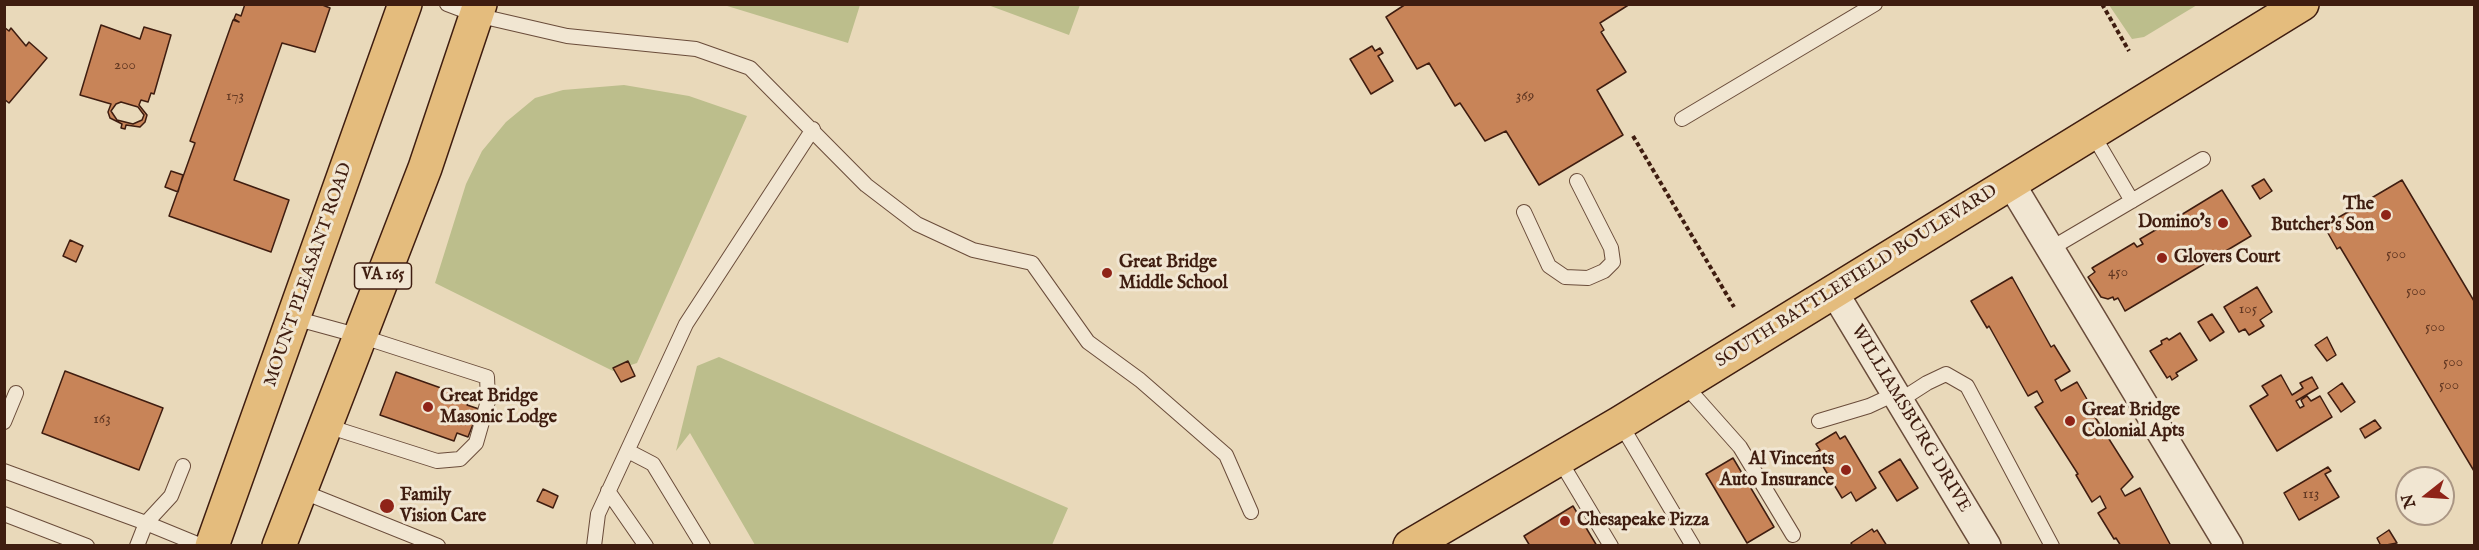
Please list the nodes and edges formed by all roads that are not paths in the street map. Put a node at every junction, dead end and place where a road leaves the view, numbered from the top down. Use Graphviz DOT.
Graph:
graph roads {
  1 [pos="405,4"];
  2 [pos="1875,4"];
  3 [pos="2302,4"];
  4 [pos="468,8"];
  5 [pos="1682,119"];
  6 [pos="813,129"];
  7 [pos="2091,132"];
  8 [pos="2203,159"];
  9 [pos="1577,181"];
  10 [pos="2010,182"];
  11 [pos="2132,201"];
  12 [pos="1524,212"];
  13 [pos="2050,249"];
  14 [pos="1834,292"];
  15 [pos="294,318"];
  16 [pos="360,336"];
  17 [pos="1684,384"];
  18 [pos="16,393"];
  19 [pos="1897,398"];
  20 [pos="1819,421"];
  21 [pos="4,422"];
  22 [pos="1620,423"];
  23 [pos="327,426"];
  24 [pos="627,451"];
  25 [pos="1559,459"];
  26 [pos="183,466"];
  27 [pos="4,471"];
  28 [pos="301,491"];
  29 [pos="608,491"];
  30 [pos="1251,512"];
  31 [pos="4,514"];
  32 [pos="146,523"];
  33 [pos="1793,535"];
  34 [pos="66,542"];
  35 [pos="87,546"];
  36 [pos="137,546"];
  37 [pos="202,546"];
  38 [pos="212,546"];
  39 [pos="279,546"];
  40 [pos="438,546"];
  41 [pos="594,546"];
  42 [pos="646,546"];
  43 [pos="703,546"];
  44 [pos="1410,546"];
  45 [pos="1611,546"];
  46 [pos="1693,546"];
  47 [pos="1987,546"];
  48 [pos="2052,546"];
  49 [pos="2229,546"];
  1 -- 15 [label="main road, MOUNT PLEASANT ROAD"];
  2 -- 5 [label="lane"];
  3 -- 7 [label="main road, SOUTH BATTLEFIELD BOULEVARD"];
  4 -- 6 [label="lane"];
  4 -- 16 [label="main road, VA 165"];
  6 -- 24 [label="lane"];
  6 -- 30 [label="lane"];
  7 -- 10 [label="main road, SOUTH BATTLEFIELD BOULEVARD"];
  7 -- 11 [label="lane"];
  8 -- 11 [label="lane"];
  9 -- 12 [label="lane"];
  10 -- 13 [label="street"];
  10 -- 14 [label="main road, SOUTH BATTLEFIELD BOULEVARD"];
  11 -- 13 [label="lane"];
  13 -- 49 [label="street"];
  14 -- 17 [label="main road, SOUTH BATTLEFIELD BOULEVARD"];
  14 -- 19 [label="street, WILLIAMSBURG DRIVE"];
  15 -- 16 [label="lane"];
  15 -- 38 [label="main road, MOUNT PLEASANT ROAD"];
  16 -- 23 [label="main road, VA 165"];
  16 -- 23 [label="lane"];
  17 -- 22 [label="main road, SOUTH BATTLEFIELD BOULEVARD"];
  17 -- 33 [label="lane"];
  18 -- 21 [label="lane"];
  19 -- 20 [label="lane"];
  19 -- 47 [label="street, WILLIAMSBURG DRIVE"];
  19 -- 48 [label="lane"];
  22 -- 25 [label="main road, SOUTH BATTLEFIELD BOULEVARD"];
  22 -- 46 [label="lane"];
  23 -- 28 [label="main road, VA 165"];
  24 -- 29 [label="lane"];
  24 -- 43 [label="lane"];
  25 -- 44 [label="main road, SOUTH BATTLEFIELD BOULEVARD"];
  25 -- 45 [label="lane"];
  26 -- 32 [label="lane"];
  27 -- 32 [label="lane"];
  28 -- 39 [label="main road, VA 165"];
  28 -- 40 [label="lane"];
  29 -- 41 [label="lane"];
  29 -- 42 [label="lane"];
  31 -- 34 [label="lane"];
  32 -- 36 [label="lane"];
  32 -- 37 [label="lane"];
  34 -- 35 [label="lane"];
}
